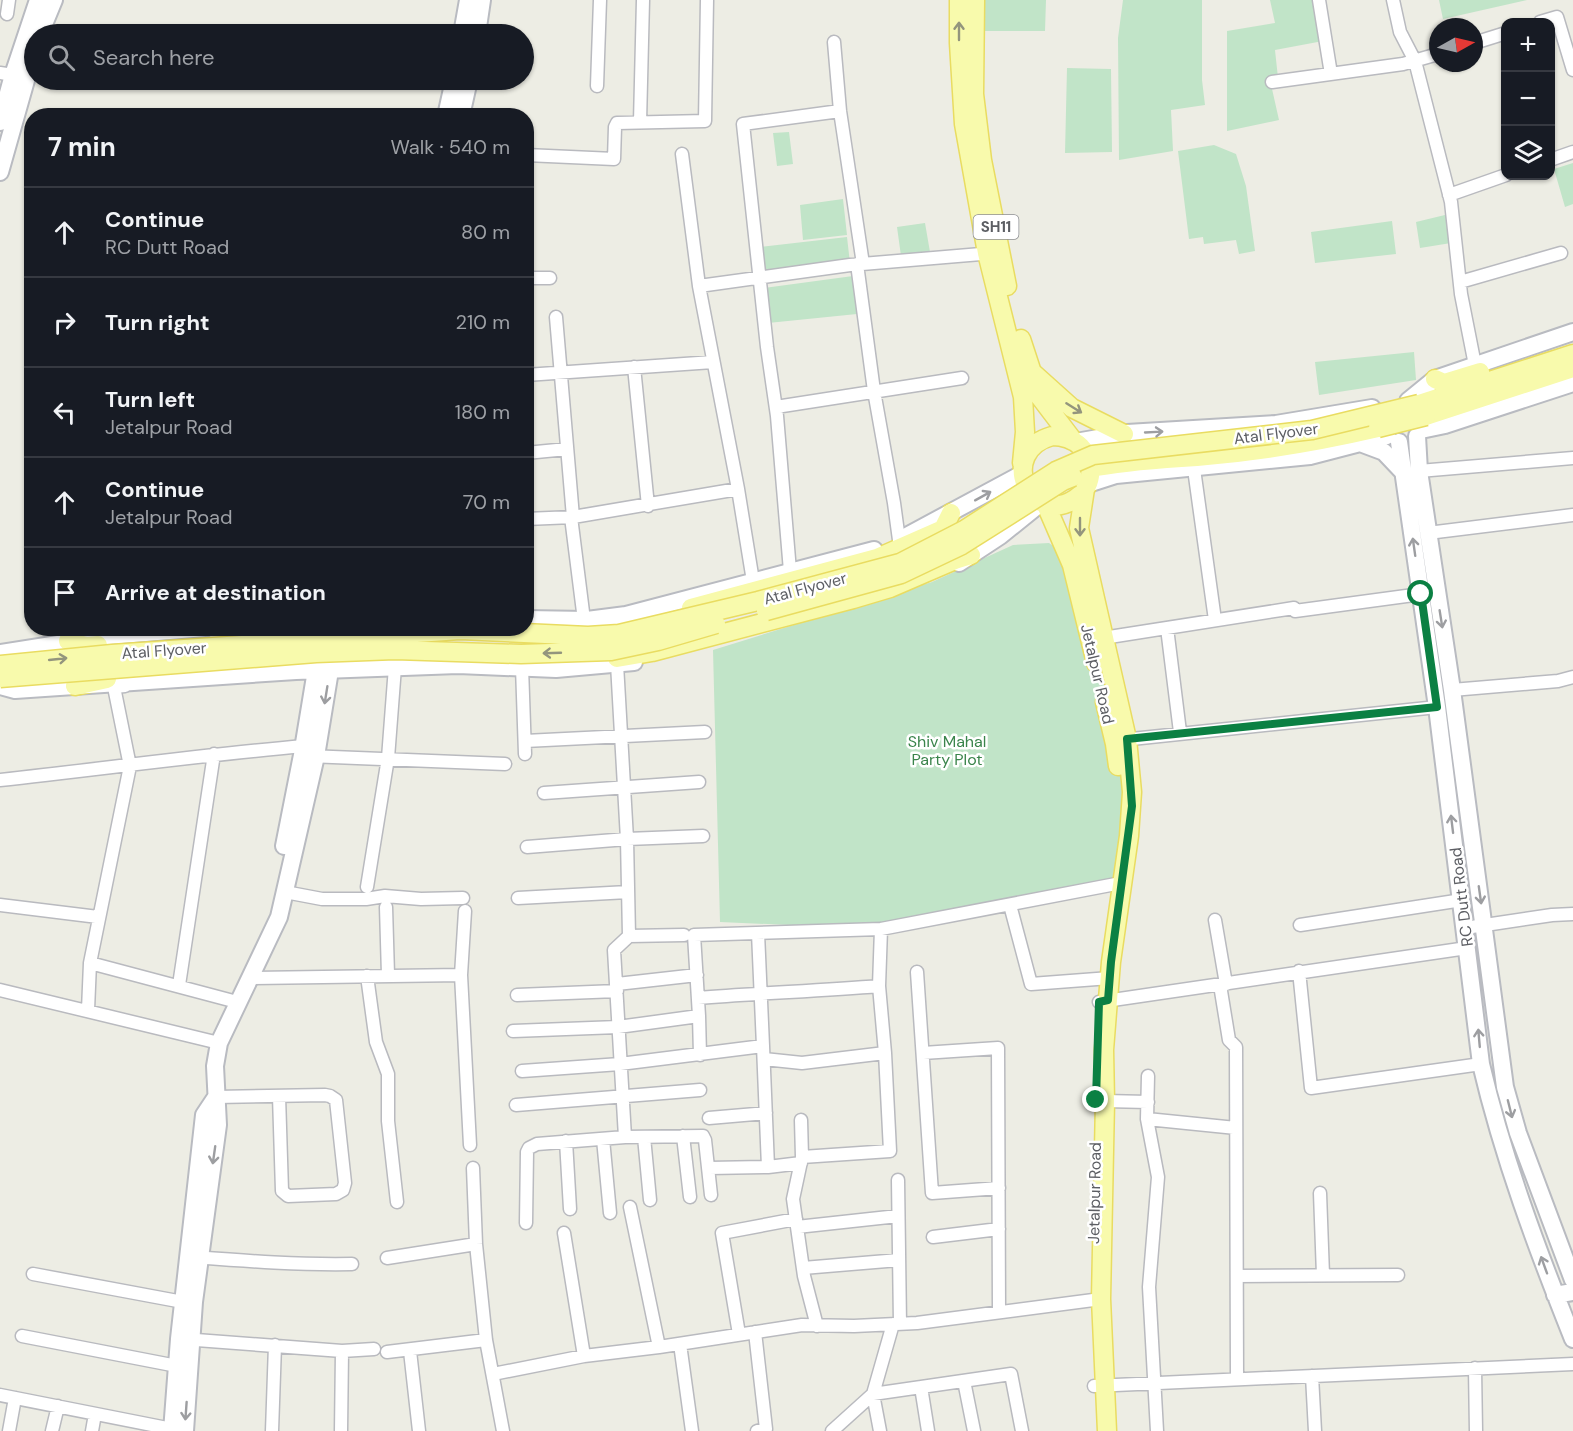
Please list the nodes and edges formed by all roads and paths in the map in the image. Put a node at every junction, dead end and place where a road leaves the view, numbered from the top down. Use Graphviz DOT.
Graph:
graph roads {
  1 [pos="9,0"];
  2 [pos="38,0"];
  3 [pos="54,0"];
  4 [pos="468,0"];
  5 [pos="482,0"];
  6 [pos="600,0"];
  7 [pos="643,0"];
  8 [pos="707,0"];
  9 [pos="959,0"];
  10 [pos="975,0"];
  11 [pos="1319,0"];
  12 [pos="1393,0"];
  13 [pos="7,14"];
  14 [pos="1554,18"];
  15 [pos="28,24"];
  16 [pos="44,24"];
  17 [pos="464,24"];
  18 [pos="478,24"];
  19 [pos="24,32"];
  20 [pos="1501,35"];
  21 [pos="1483,40"];
  22 [pos="834,42"];
  23 [pos="1429,57"];
  24 [pos="1415,62"];
  25 [pos="1573,70"];
  26 [pos="6,74"];
  27 [pos="1331,74"];
  28 [pos="1272,82"];
  29 [pos="597,86"];
  30 [pos="24,87"];
  31 [pos="452,90"];
  32 [pos="467,90"];
  33 [pos="448,108"];
  34 [pos="463,108"];
  35 [pos="840,111"];
  36 [pos="0,122"];
  37 [pos="640,122"];
  38 [pos="1573,152"];
  39 [pos="682,154"];
  40 [pos="534,155"];
  41 [pos="1555,157"];
  42 [pos="0,172"];
  43 [pos="1501,177"];
  44 [pos="1449,195"];
  45 [pos="994,253"];
  46 [pos="1561,253"];
  47 [pos="860,264"];
  48 [pos="534,278"];
  49 [pos="550,278"];
  50 [pos="760,278"];
  51 [pos="1460,282"];
  52 [pos="699,286"];
  53 [pos="556,317"];
  54 [pos="1573,332"];
  55 [pos="1573,341"];
  56 [pos="1573,354"];
  57 [pos="714,362"];
  58 [pos="1474,365"];
  59 [pos="634,367"];
  60 [pos="1573,368"];
  61 [pos="560,372"];
  62 [pos="1031,372"];
  63 [pos="534,374"];
  64 [pos="1573,376"];
  65 [pos="962,378"];
  66 [pos="1442,380"];
  67 [pos="1573,383"];
  68 [pos="874,391"];
  69 [pos="1408,401"];
  70 [pos="1388,405"];
  71 [pos="776,407"];
  72 [pos="1423,424"];
  73 [pos="1447,425"];
  74 [pos="1125,434"];
  75 [pos="1393,439"];
  76 [pos="1074,441"];
  77 [pos="1360,443"];
  78 [pos="567,449"];
  79 [pos="534,452"];
  80 [pos="1573,458"];
  81 [pos="1022,469"];
  82 [pos="1194,469"];
  83 [pos="1411,471"];
  84 [pos="1086,487"];
  85 [pos="738,489"];
  86 [pos="1044,504"];
  87 [pos="648,506"];
  88 [pos="951,513"];
  89 [pos="1573,515"];
  90 [pos="572,518"];
  91 [pos="534,519"];
  92 [pos="1428,533"];
  93 [pos="898,540"];
  94 [pos="971,555"];
  95 [pos="1079,565"];
  96 [pos="790,571"];
  97 [pos="753,581"];
  98 [pos="1421,594"];
  99 [pos="1215,620"];
  100 [pos="534,621"];
  101 [pos="1167,628"];
  102 [pos="534,633"];
  103 [pos="121,636"];
  104 [pos="226,636"];
  105 [pos="322,636"];
  106 [pos="335,636"];
  107 [pos="338,636"];
  108 [pos="588,636"];
  109 [pos="1103,638"];
  110 [pos="68,641"];
  111 [pos="424,651"];
  112 [pos="0,653"];
  113 [pos="617,664"];
  114 [pos="0,665"];
  115 [pos="522,667"];
  116 [pos="395,668"];
  117 [pos="320,671"];
  118 [pos="1573,676"];
  119 [pos="0,678"];
  120 [pos="0,686"];
  121 [pos="75,686"];
  122 [pos="1452,690"];
  123 [pos="1437,707"];
  124 [pos="705,732"];
  125 [pos="1180,732"];
  126 [pos="620,735"];
  127 [pos="1121,740"];
  128 [pos="525,741"];
  129 [pos="307,752"];
  130 [pos="214,754"];
  131 [pos="525,754"];
  132 [pos="388,758"];
  133 [pos="505,764"];
  134 [pos="130,766"];
  135 [pos="0,780"];
  136 [pos="699,782"];
  137 [pos="623,786"];
  138 [pos="544,792"];
  139 [pos="703,836"];
  140 [pos="627,839"];
  141 [pos="527,847"];
  142 [pos="1116,883"];
  143 [pos="367,886"];
  144 [pos="285,892"];
  145 [pos="628,892"];
  146 [pos="462,898"];
  147 [pos="518,898"];
  148 [pos="1462,900"];
  149 [pos="0,905"];
  150 [pos="1010,905"];
  151 [pos="386,907"];
  152 [pos="465,911"];
  153 [pos="1573,914"];
  154 [pos="98,917"];
  155 [pos="1215,920"];
  156 [pos="1300,925"];
  157 [pos="1484,926"];
  158 [pos="1465,928"];
  159 [pos="880,929"];
  160 [pos="758,933"];
  161 [pos="684,935"];
  162 [pos="629,936"];
  163 [pos="265,945"];
  164 [pos="1467,948"];
  165 [pos="90,963"];
  166 [pos="1299,971"];
  167 [pos="917,972"];
  168 [pos="388,975"];
  169 [pos="461,975"];
  170 [pos="697,975"];
  171 [pos="367,976"];
  172 [pos="251,978"];
  173 [pos="1105,978"];
  174 [pos="1223,984"];
  175 [pos="179,985"];
  176 [pos="879,986"];
  177 [pos="617,988"];
  178 [pos="0,990"];
  179 [pos="761,992"];
  180 [pos="517,995"];
  181 [pos="698,998"];
  182 [pos="1103,1001"];
  183 [pos="237,1002"];
  184 [pos="88,1010"];
  185 [pos="699,1016"];
  186 [pos="618,1027"];
  187 [pos="513,1031"];
  188 [pos="219,1043"];
  189 [pos="764,1046"];
  190 [pos="885,1053"];
  191 [pos="923,1053"];
  192 [pos="700,1055"];
  193 [pos="764,1059"];
  194 [pos="620,1064"];
  195 [pos="1481,1064"];
  196 [pos="522,1071"];
  197 [pos="1148,1076"];
  198 [pos="700,1090"];
  199 [pos="279,1096"];
  200 [pos="216,1097"];
  201 [pos="623,1097"];
  202 [pos="1105,1101"];
  203 [pos="1148,1102"];
  204 [pos="516,1105"];
  205 [pos="766,1113"];
  206 [pos="709,1118"];
  207 [pos="1148,1119"];
  208 [pos="801,1120"];
  209 [pos="1236,1128"];
  210 [pos="684,1136"];
  211 [pos="625,1137"];
  212 [pos="644,1137"];
  213 [pos="603,1139"];
  214 [pos="566,1141"];
  215 [pos="470,1145"];
  216 [pos="802,1160"];
  217 [pos="768,1167"];
  218 [pos="473,1168"];
  219 [pos="709,1168"];
  220 [pos="897,1180"];
  221 [pos="999,1188"];
  222 [pos="1320,1193"];
  223 [pos="711,1195"];
  224 [pos="690,1197"];
  225 [pos="650,1200"];
  226 [pos="397,1203"];
  227 [pos="630,1207"];
  228 [pos="570,1209"];
  229 [pos="610,1213"];
  230 [pos="898,1216"];
  231 [pos="526,1223"];
  232 [pos="797,1223"];
  233 [pos="999,1228"];
  234 [pos="564,1233"];
  235 [pos="933,1238"];
  236 [pos="476,1244"];
  237 [pos="194,1257"];
  238 [pos="387,1258"];
  239 [pos="899,1260"];
  240 [pos="352,1264"];
  241 [pos="803,1268"];
  242 [pos="33,1274"];
  243 [pos="1323,1275"];
  244 [pos="1398,1275"];
  245 [pos="1237,1276"];
  246 [pos="1573,1280"];
  247 [pos="1573,1292"];
  248 [pos="1555,1295"];
  249 [pos="1096,1300"];
  250 [pos="183,1302"];
  251 [pos="999,1312"];
  252 [pos="897,1324"];
  253 [pos="816,1326"];
  254 [pos="755,1332"];
  255 [pos="739,1334"];
  256 [pos="22,1336"];
  257 [pos="185,1339"];
  258 [pos="1573,1339"];
  259 [pos="486,1340"];
  260 [pos="680,1344"];
  261 [pos="275,1345"];
  262 [pos="659,1347"];
  263 [pos="374,1349"];
  264 [pos="342,1350"];
  265 [pos="410,1350"];
  266 [pos="387,1352"];
  267 [pos="584,1356"];
  268 [pos="1573,1364"];
  269 [pos="177,1366"];
  270 [pos="1474,1368"];
  271 [pos="493,1374"];
  272 [pos="1312,1376"];
  273 [pos="1237,1379"];
  274 [pos="964,1381"];
  275 [pos="1155,1383"];
  276 [pos="1100,1385"];
  277 [pos="921,1387"];
  278 [pos="873,1394"];
  279 [pos="0,1395"];
  280 [pos="15,1398"];
  281 [pos="58,1406"];
  282 [pos="95,1414"];
  283 [pos="127,1426"];
  284 [pos="177,1430"];
  285 [pos="9,1431"];
  286 [pos="52,1431"];
  287 [pos="92,1431"];
  288 [pos="272,1431"];
  289 [pos="341,1431"];
  290 [pos="419,1431"];
  291 [pos="503,1431"];
  292 [pos="692,1431"];
  293 [pos="757,1431"];
  294 [pos="832,1431"];
  295 [pos="880,1431"];
  296 [pos="928,1431"];
  297 [pos="974,1431"];
  298 [pos="1022,1431"];
  299 [pos="1096,1431"];
  300 [pos="1107,1431"];
  301 [pos="1157,1431"];
  302 [pos="1316,1431"];
  303 [pos="1476,1431"];
  1 -- 13 [label="street"];
  2 -- 15 [label="street"];
  3 -- 16 [label="street"];
  4 -- 17 [label="street"];
  5 -- 18 [label="street"];
  6 -- 29 [label="street"];
  7 -- 37 [label="street"];
  8 -- 37 [label="street"];
  45 -- 9 [label="main road, SH11, one-way"];
  10 -- 45 [label="main road, SH11"];
  11 -- 27 [label="street"];
  12 -- 24 [label="street"];
  14 -- 25 [label="street"];
  19 -- 26 [label="street"];
  20 -- 21 [label="street"];
  22 -- 35 [label="street"];
  23 -- 24 [label="street"];
  24 -- 27 [label="street"];
  24 -- 44 [label="street"];
  26 -- 36 [label="street"];
  27 -- 28 [label="street"];
  30 -- 42 [label="street"];
  31 -- 33 [label="street"];
  32 -- 34 [label="street"];
  35 -- 47 [label="street"];
  35 -- 50 [label="street"];
  37 -- 40 [label="street"];
  38 -- 41 [label="street"];
  39 -- 52 [label="street"];
  43 -- 44 [label="street"];
  44 -- 51 [label="street"];
  45 -- 47 [label="street"];
  45 -- 62 [label="main road, SH11"];
  45 -- 81 [label="main road, SH11"];
  46 -- 51 [label="street"];
  47 -- 50 [label="street"];
  47 -- 68 [label="street"];
  48 -- 49 [label="street"];
  50 -- 52 [label="street"];
  50 -- 71 [label="street"];
  51 -- 58 [label="street"];
  52 -- 57 [label="street"];
  53 -- 61 [label="street"];
  54 -- 58 [label="street"];
  55 -- 66 [label="main road"];
  56 -- 108 [label="main road, Atal Flyover, bridge"];
  57 -- 59 [label="street"];
  57 -- 85 [label="street"];
  58 -- 66 [label="street"];
  59 -- 61 [label="street"];
  59 -- 87 [label="street"];
  60 -- 72 [label="main road, Atal Flyover"];
  61 -- 63 [label="street"];
  61 -- 78 [label="street"];
  62 -- 74 [label="main road, one-way"];
  62 -- 76 [label="main road, SH11"];
  64 -- 73 [label="main road"];
  65 -- 68 [label="street"];
  66 -- 69 [label="street"];
  67 -- 73 [label="street"];
  68 -- 71 [label="street"];
  68 -- 93 [label="street"];
  69 -- 70 [label="street"];
  69 -- 72 [label="street"];
  74 -- 70 [label="street, one-way"];
  70 -- 75 [label="street"];
  71 -- 96 [label="street"];
  72 -- 73 [label="street"];
  72 -- 75 [label="street"];
  72 -- 83 [label="street, RC Dutt Road"];
  72 -- 108 [label="main road, Atal Flyover, bridge"];
  74 -- 76 [label="street"];
  75 -- 77 [label="street"];
  75 -- 83 [label="street, RC Dutt Road"];
  76 -- 81 [label="main road"];
  76 -- 84 [label="main road, SH11"];
  77 -- 83 [label="street"];
  77 -- 84 [label="street"];
  78 -- 79 [label="street"];
  78 -- 90 [label="street"];
  80 -- 83 [label="street"];
  81 -- 86 [label="main road, SH11"];
  88 -- 81 [label="street, one-way"];
  82 -- 99 [label="street"];
  83 -- 92 [label="street, RC Dutt Road"];
  98 -- 83 [label="street, RC Dutt Road, one-way"];
  84 -- 86 [label="main road"];
  84 -- 95 [label="main road, SH11, one-way"];
  85 -- 87 [label="street"];
  85 -- 97 [label="street"];
  86 -- 94 [label="street"];
  86 -- 95 [label="main road, SH11"];
  87 -- 90 [label="street"];
  88 -- 93 [label="street"];
  88 -- 108 [label="main road"];
  89 -- 92 [label="street"];
  90 -- 91 [label="street"];
  90 -- 108 [label="street"];
  92 -- 122 [label="street, RC Dutt Road, one-way"];
  93 -- 96 [label="street"];
  94 -- 108 [label="main road"];
  94 -- 113 [label="street"];
  95 -- 109 [label="main road, Jetalpur Road / SH11"];
  95 -- 127 [label="main road, Jetalpur Road / SH11"];
  96 -- 97 [label="street"];
  97 -- 108 [label="street"];
  98 -- 99 [label="street"];
  98 -- 123 [label="street, RC Dutt Road"];
  99 -- 101 [label="street"];
  100 -- 108 [label="street"];
  101 -- 109 [label="street"];
  101 -- 125 [label="street"];
  102 -- 108 [label="main road, Atal Flyover, bridge"];
  103 -- 110 [label="street"];
  104 -- 110 [label="main road"];
  105 -- 117 [label="street"];
  106 -- 117 [label="street"];
  114 -- 107 [label="main road, Atal Flyover, one-way, bridge"];
  108 -- 111 [label="main road, Atal Flyover, one-way, bridge"];
  109 -- 127 [label="main road, Jetalpur Road / SH11"];
  110 -- 112 [label="street"];
  111 -- 119 [label="main road, Atal Flyover, bridge"];
  111 -- 121 [label="main road"];
  113 -- 115 [label="street"];
  113 -- 126 [label="street"];
  115 -- 116 [label="street"];
  115 -- 128 [label="street"];
  116 -- 117 [label="street"];
  116 -- 132 [label="street"];
  117 -- 121 [label="street"];
  117 -- 129 [label="street"];
  117 -- 134 [label="street"];
  118 -- 122 [label="street"];
  120 -- 121 [label="street"];
  122 -- 157 [label="street, RC Dutt Road, one-way"];
  123 -- 125 [label="street"];
  148 -- 123 [label="street, RC Dutt Road, one-way"];
  124 -- 126 [label="street"];
  125 -- 127 [label="street"];
  126 -- 128 [label="street"];
  126 -- 137 [label="street"];
  127 -- 142 [label="main road, Jetalpur Road / SH11"];
  128 -- 131 [label="street"];
  129 -- 130 [label="street"];
  129 -- 132 [label="street"];
  129 -- 144 [label="street"];
  129 -- 163 [label="street"];
  130 -- 134 [label="street"];
  130 -- 175 [label="street"];
  132 -- 133 [label="street"];
  132 -- 143 [label="street"];
  134 -- 135 [label="street"];
  134 -- 154 [label="street"];
  136 -- 137 [label="street"];
  137 -- 138 [label="street"];
  137 -- 140 [label="street"];
  139 -- 140 [label="street"];
  140 -- 141 [label="street"];
  140 -- 145 [label="street"];
  142 -- 150 [label="street"];
  142 -- 173 [label="main road, Jetalpur Road / SH11"];
  144 -- 146 [label="street"];
  144 -- 163 [label="street"];
  145 -- 147 [label="street"];
  145 -- 162 [label="street"];
  148 -- 156 [label="street"];
  148 -- 158 [label="street, RC Dutt Road"];
  149 -- 154 [label="street"];
  150 -- 159 [label="street"];
  150 -- 173 [label="street"];
  151 -- 168 [label="street"];
  152 -- 169 [label="street"];
  153 -- 157 [label="street"];
  154 -- 165 [label="street"];
  155 -- 174 [label="street"];
  157 -- 158 [label="street"];
  157 -- 246 [label="street, RC Dutt Road, one-way"];
  158 -- 164 [label="street, RC Dutt Road"];
  159 -- 160 [label="street"];
  159 -- 176 [label="street"];
  160 -- 170 [label="street"];
  160 -- 179 [label="street"];
  161 -- 162 [label="street"];
  162 -- 177 [label="street"];
  163 -- 172 [label="street"];
  164 -- 166 [label="street"];
  195 -- 164 [label="street, RC Dutt Road, one-way"];
  165 -- 175 [label="street"];
  165 -- 184 [label="street"];
  166 -- 174 [label="street"];
  166 -- 195 [label="street"];
  167 -- 191 [label="street"];
  168 -- 169 [label="street"];
  168 -- 171 [label="street"];
  169 -- 215 [label="street"];
  170 -- 177 [label="street"];
  170 -- 181 [label="street"];
  171 -- 172 [label="street"];
  171 -- 226 [label="street"];
  172 -- 183 [label="street"];
  173 -- 182 [label="main road, Jetalpur Road / SH11"];
  174 -- 182 [label="street"];
  174 -- 209 [label="street"];
  175 -- 183 [label="street"];
  176 -- 179 [label="street"];
  176 -- 190 [label="street"];
  177 -- 180 [label="street"];
  177 -- 186 [label="street"];
  178 -- 184 [label="street"];
  179 -- 181 [label="street"];
  179 -- 189 [label="street"];
  181 -- 185 [label="street"];
  182 -- 202 [label="main road, Jetalpur Road / SH11"];
  182 -- 249 [label="main road, Jetalpur Road / SH11"];
  183 -- 188 [label="street"];
  184 -- 188 [label="street"];
  185 -- 186 [label="street"];
  185 -- 192 [label="street"];
  186 -- 187 [label="street"];
  186 -- 194 [label="street"];
  188 -- 200 [label="street"];
  189 -- 192 [label="street"];
  189 -- 193 [label="street"];
  190 -- 193 [label="street"];
  190 -- 216 [label="street"];
  191 -- 221 [label="street"];
  191 -- 221 [label="street"];
  192 -- 194 [label="street"];
  193 -- 205 [label="street"];
  194 -- 196 [label="street"];
  194 -- 201 [label="street"];
  248 -- 195 [label="street, RC Dutt Road, one-way"];
  197 -- 203 [label="street"];
  198 -- 201 [label="street"];
  199 -- 199 [label="street"];
  199 -- 200 [label="street"];
  200 -- 237 [label="street"];
  201 -- 204 [label="street"];
  201 -- 211 [label="street"];
  202 -- 203 [label="street"];
  202 -- 249 [label="main road, Jetalpur Road / SH11"];
  203 -- 207 [label="street"];
  205 -- 206 [label="street"];
  205 -- 217 [label="street"];
  207 -- 209 [label="street"];
  207 -- 275 [label="street"];
  208 -- 216 [label="street"];
  209 -- 245 [label="street"];
  210 -- 212 [label="street"];
  210 -- 219 [label="street"];
  210 -- 224 [label="street"];
  211 -- 212 [label="street"];
  211 -- 213 [label="street"];
  212 -- 225 [label="street"];
  213 -- 214 [label="street"];
  213 -- 229 [label="street"];
  214 -- 228 [label="street"];
  214 -- 231 [label="street"];
  216 -- 217 [label="street"];
  216 -- 232 [label="street"];
  217 -- 219 [label="street"];
  218 -- 236 [label="street"];
  219 -- 223 [label="street"];
  220 -- 230 [label="street"];
  221 -- 233 [label="street"];
  222 -- 243 [label="street"];
  227 -- 262 [label="street"];
  230 -- 232 [label="street"];
  230 -- 239 [label="street"];
  232 -- 241 [label="street"];
  232 -- 255 [label="street"];
  233 -- 235 [label="street"];
  233 -- 251 [label="street"];
  234 -- 267 [label="street"];
  236 -- 238 [label="street"];
  236 -- 259 [label="street"];
  237 -- 240 [label="street"];
  237 -- 250 [label="street"];
  237 -- 257 [label="street"];
  239 -- 241 [label="street"];
  239 -- 252 [label="street"];
  241 -- 253 [label="street"];
  242 -- 250 [label="street"];
  243 -- 244 [label="street"];
  243 -- 245 [label="street"];
  245 -- 273 [label="street"];
  247 -- 248 [label="street"];
  248 -- 258 [label="street, RC Dutt Road"];
  249 -- 251 [label="street"];
  249 -- 276 [label="main road, Jetalpur Road / SH11"];
  250 -- 257 [label="street"];
  251 -- 252 [label="street"];
  252 -- 253 [label="street"];
  252 -- 278 [label="street"];
  253 -- 254 [label="street"];
  254 -- 255 [label="street"];
  254 -- 293 [label="street"];
  255 -- 260 [label="street"];
  256 -- 269 [label="street"];
  257 -- 261 [label="street"];
  257 -- 269 [label="street"];
  257 -- 284 [label="street, one-way"];
  259 -- 265 [label="street"];
  259 -- 271 [label="street"];
  260 -- 262 [label="street"];
  260 -- 292 [label="street"];
  261 -- 264 [label="street"];
  261 -- 288 [label="street"];
  262 -- 267 [label="street"];
  263 -- 264 [label="street"];
  264 -- 289 [label="street"];
  265 -- 266 [label="street"];
  265 -- 290 [label="street"];
  267 -- 271 [label="street"];
  268 -- 270 [label="street"];
  269 -- 284 [label="street"];
  270 -- 272 [label="street"];
  270 -- 303 [label="street"];
  271 -- 291 [label="street"];
  272 -- 273 [label="street"];
  272 -- 302 [label="street"];
  273 -- 275 [label="street"];
  274 -- 277 [label="street"];
  274 -- 297 [label="street"];
  274 -- 298 [label="street"];
  275 -- 276 [label="street"];
  275 -- 301 [label="street"];
  276 -- 299 [label="main road, Jetalpur Road / SH11"];
  276 -- 300 [label="main road, Jetalpur Road / SH11"];
  277 -- 278 [label="street"];
  277 -- 296 [label="street"];
  278 -- 294 [label="street"];
  278 -- 295 [label="street"];
  279 -- 280 [label="street"];
  280 -- 281 [label="street"];
  280 -- 285 [label="street"];
  281 -- 282 [label="street"];
  281 -- 286 [label="street"];
  282 -- 283 [label="street"];
  282 -- 287 [label="street"];
  283 -- 284 [label="street"];
}
